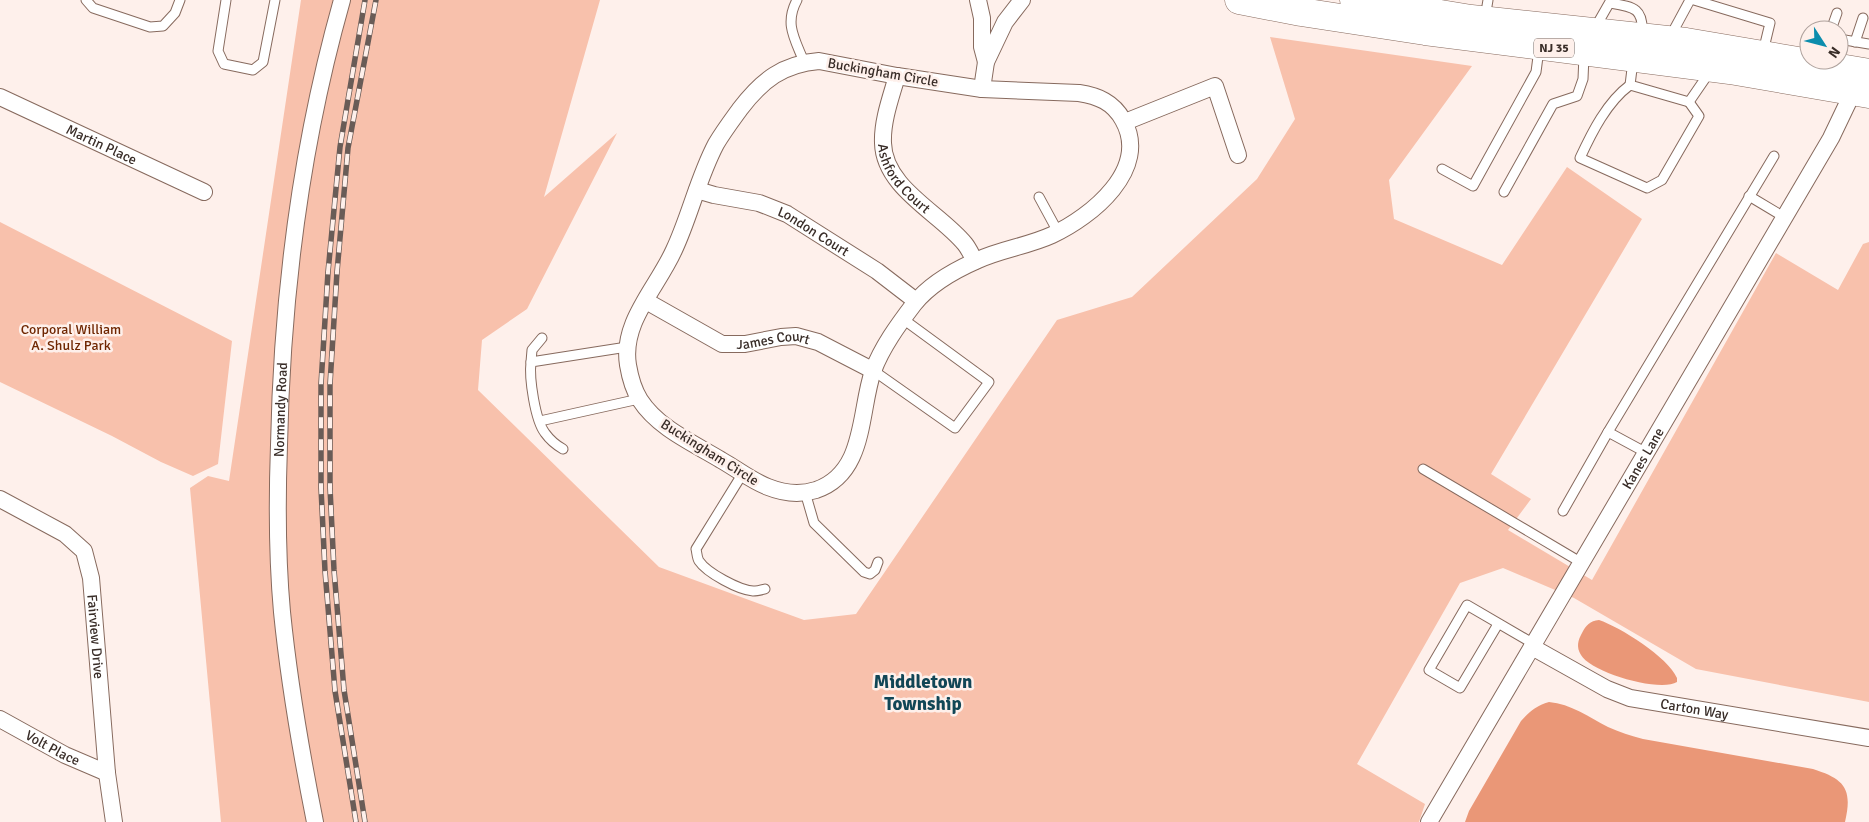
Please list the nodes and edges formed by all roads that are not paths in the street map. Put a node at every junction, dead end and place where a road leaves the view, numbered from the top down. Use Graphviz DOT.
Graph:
graph roads {
  1 [pos="86,0"];
  2 [pos="180,0"];
  3 [pos="226,0"];
  4 [pos="275,0"];
  5 [pos="342,0"];
  6 [pos="797,0"];
  7 [pos="978,0"];
  8 [pos="1022,0"];
  9 [pos="1239,0"];
  10 [pos="1354,0"];
  11 [pos="1690,0"];
  12 [pos="1694,0"];
  13 [pos="1610,1"];
  14 [pos="1486,10"];
  15 [pos="1837,13"];
  16 [pos="1863,18"];
  17 [pos="1835,20"];
  18 [pos="1668,40"];
  19 [pos="1849,41"];
  20 [pos="1589,42"];
  21 [pos="1855,42"];
  22 [pos="1869,42"];
  23 [pos="1540,46"];
  24 [pos="1637,48"];
  25 [pos="1762,55"];
  26 [pos="804,62"];
  27 [pos="986,62"];
  28 [pos="1712,68"];
  29 [pos="897,76"];
  30 [pos="1630,85"];
  31 [pos="1864,86"];
  32 [pos="982,89"];
  33 [pos="0,97"];
  34 [pos="1689,102"];
  35 [pos="1125,122"];
  36 [pos="1238,155"];
  37 [pos="1774,156"];
  38 [pos="1442,169"];
  39 [pos="697,190"];
  40 [pos="204,192"];
  41 [pos="1504,192"];
  42 [pos="1748,196"];
  43 [pos="1039,197"];
  44 [pos="1784,217"];
  45 [pos="1058,232"];
  46 [pos="975,261"];
  47 [pos="646,301"];
  48 [pos="916,301"];
  49 [pos="903,319"];
  50 [pos="542,338"];
  51 [pos="627,347"];
  52 [pos="531,362"];
  53 [pos="874,371"];
  54 [pos="639,399"];
  55 [pos="540,421"];
  56 [pos="1608,432"];
  57 [pos="563,449"];
  58 [pos="1645,452"];
  59 [pos="1423,469"];
  60 [pos="743,473"];
  61 [pos="805,492"];
  62 [pos="0,498"];
  63 [pos="1563,511"];
  64 [pos="878,562"];
  65 [pos="1582,563"];
  66 [pos="765,589"];
  67 [pos="1498,624"];
  68 [pos="1533,646"];
  69 [pos="0,719"];
  70 [pos="1869,738"];
  71 [pos="107,773"];
  72 [pos="114,822"];
  73 [pos="315,822"];
  74 [pos="1429,822"];
  1 -- 2 [label="lane"];
  3 -- 4 [label="lane"];
  5 -- 73 [label="street, Normandy Road"];
  6 -- 26 [label="lane"];
  7 -- 27 [label="street"];
  8 -- 27 [label="street"];
  9 -- 23 [label="highway, NJ 35"];
  10 -- 14 [label="highway, NJ 35"];
  11 -- 18 [label="lane"];
  12 -- 25 [label="lane"];
  13 -- 20 [label="lane"];
  13 -- 24 [label="lane"];
  14 -- 20 [label="highway, NJ 35"];
  15 -- 17 [label="lane"];
  16 -- 21 [label="lane"];
  18 -- 24 [label="highway, NJ 35"];
  18 -- 25 [label="highway, NJ 35"];
  19 -- 21 [label="lane"];
  20 -- 23 [label="highway, NJ 35"];
  20 -- 24 [label="highway, NJ 35"];
  20 -- 41 [label="lane"];
  21 -- 22 [label="lane"];
  23 -- 38 [label="lane"];
  24 -- 28 [label="highway, NJ 35"];
  24 -- 30 [label="lane"];
  25 -- 31 [label="highway, NJ 35"];
  26 -- 29 [label="street, Buckingham Circle"];
  26 -- 39 [label="street, Buckingham Circle"];
  27 -- 32 [label="street"];
  28 -- 31 [label="highway, NJ 35"];
  28 -- 34 [label="lane"];
  29 -- 32 [label="street, Buckingham Circle"];
  29 -- 46 [label="street, Ashford Court"];
  30 -- 34 [label="lane"];
  30 -- 34 [label="lane"];
  31 -- 44 [label="street, Kanes Lane"];
  32 -- 35 [label="street, Buckingham Circle"];
  33 -- 40 [label="street, Martin Place"];
  35 -- 36 [label="street"];
  35 -- 45 [label="street, Buckingham Circle"];
  37 -- 42 [label="lane"];
  39 -- 47 [label="street, Buckingham Circle"];
  39 -- 48 [label="street, London Court"];
  42 -- 44 [label="lane"];
  42 -- 56 [label="lane"];
  43 -- 45 [label="lane"];
  44 -- 58 [label="street, Kanes Lane"];
  45 -- 46 [label="street, Buckingham Circle"];
  46 -- 48 [label="street, Buckingham Circle"];
  47 -- 51 [label="street, Buckingham Circle"];
  47 -- 53 [label="street, James Court"];
  48 -- 49 [label="street, Buckingham Circle"];
  49 -- 53 [label="street, Buckingham Circle"];
  49 -- 53 [label="lane"];
  50 -- 52 [label="lane"];
  51 -- 52 [label="lane"];
  51 -- 54 [label="street, Buckingham Circle"];
  52 -- 55 [label="lane"];
  53 -- 61 [label="street, Buckingham Circle"];
  54 -- 55 [label="lane"];
  54 -- 60 [label="street, Buckingham Circle"];
  55 -- 57 [label="lane"];
  56 -- 58 [label="lane"];
  56 -- 63 [label="lane"];
  58 -- 65 [label="street, Kanes Lane"];
  59 -- 65 [label="lane"];
  60 -- 61 [label="street, Buckingham Circle"];
  60 -- 66 [label="lane"];
  61 -- 64 [label="lane"];
  62 -- 71 [label="street, Fairview Drive"];
  65 -- 68 [label="street, Kanes Lane"];
  67 -- 67 [label="lane"];
  67 -- 68 [label="lane"];
  68 -- 70 [label="street, Carton Way"];
  68 -- 74 [label="street, Kanes Lane"];
  69 -- 71 [label="street, Volt Place"];
  71 -- 72 [label="street, Fairview Drive"];
}
